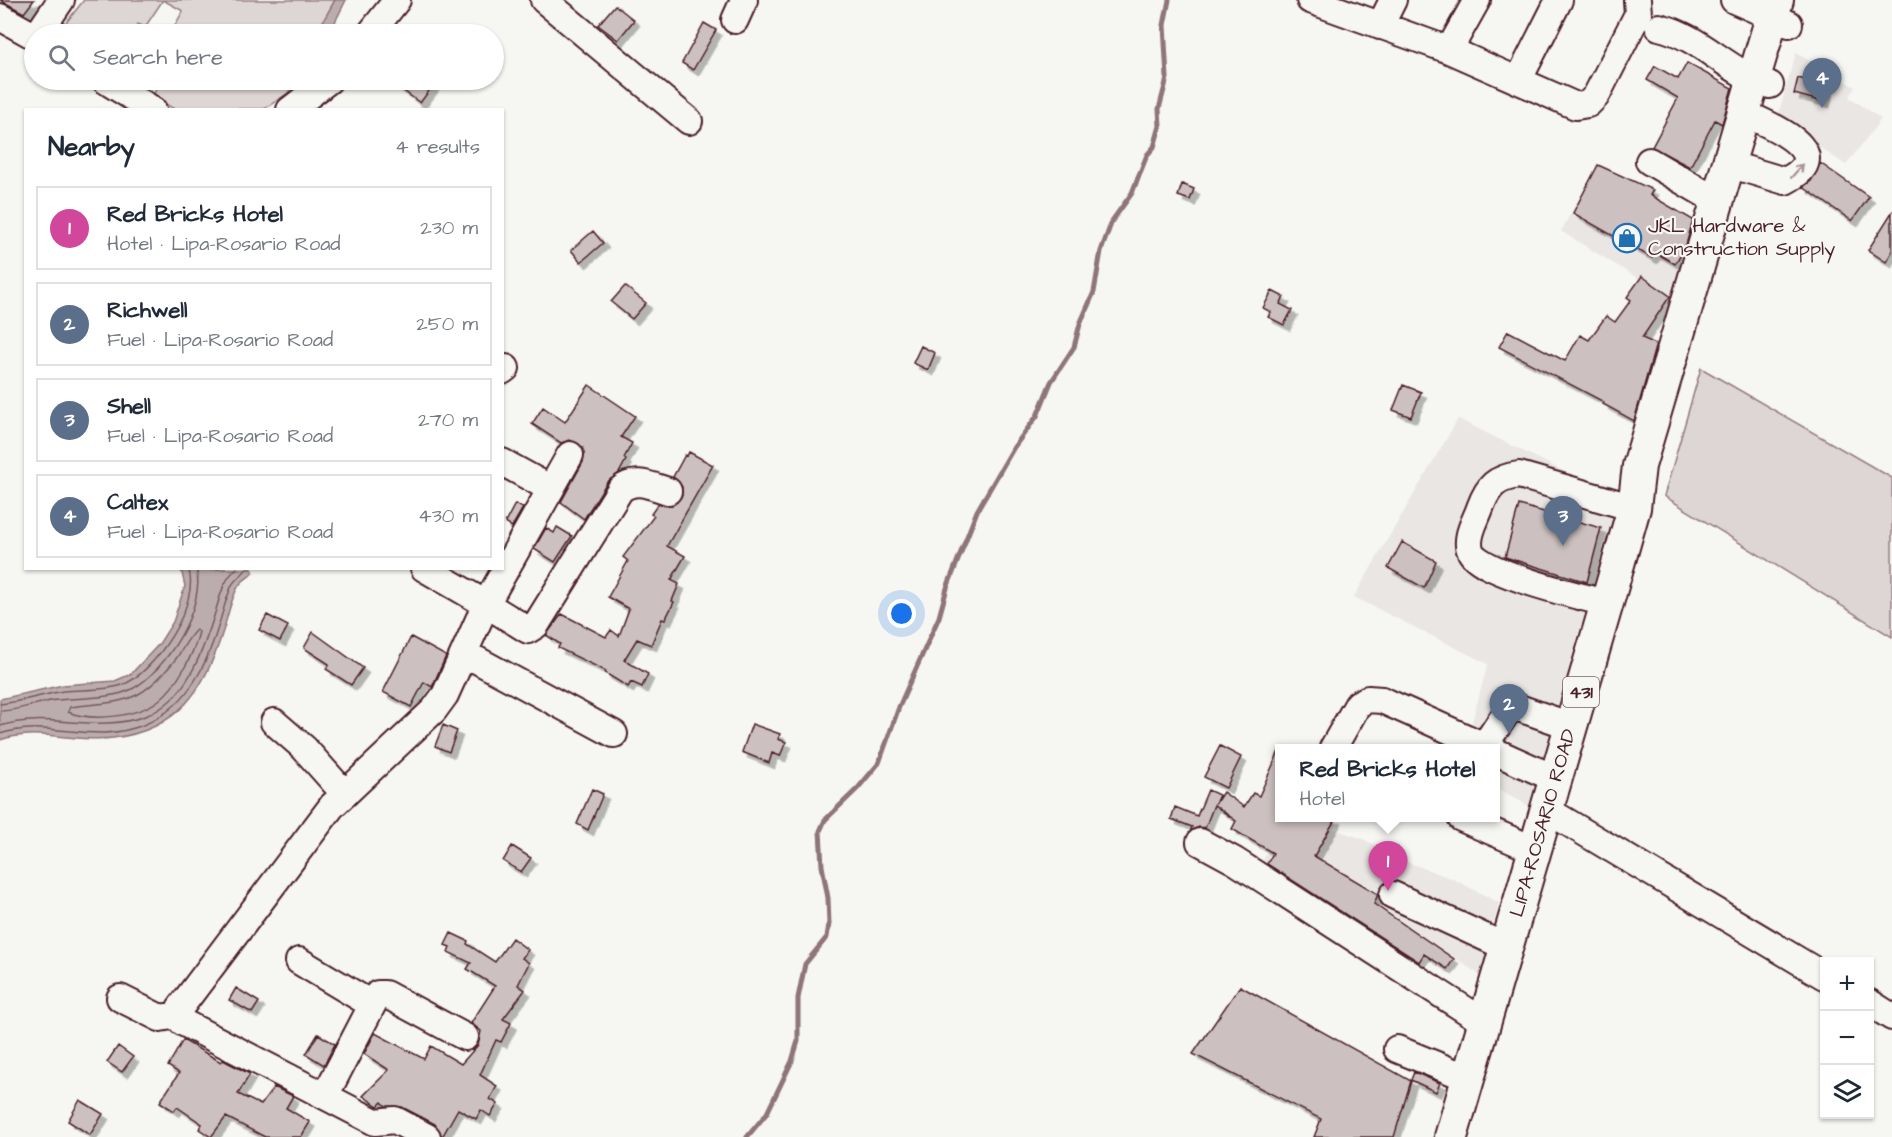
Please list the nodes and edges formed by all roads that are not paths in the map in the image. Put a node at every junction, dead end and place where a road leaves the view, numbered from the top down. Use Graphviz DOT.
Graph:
graph roads {
  1 [pos="61,0"];
  2 [pos="398,0"];
  3 [pos="544,0"];
  4 [pos="1310,0"];
  5 [pos="1393,0"];
  6 [pos="1477,0"];
  7 [pos="1559,0"];
  8 [pos="1734,0"];
  9 [pos="1783,10"];
  10 [pos="1645,14"];
  11 [pos="0,16"];
  12 [pos="44,24"];
  13 [pos="378,24"];
  14 [pos="1380,26"];
  15 [pos="24,29"];
  16 [pos="1449,50"];
  17 [pos="1518,81"];
  18 [pos="1762,83"];
  19 [pos="121,90"];
  20 [pos="316,90"];
  21 [pos="150,108"];
  22 [pos="293,108"];
  23 [pos="1760,120"];
  24 [pos="688,121"];
  25 [pos="1649,161"];
  26 [pos="1745,169"];
  27 [pos="1717,201"];
  28 [pos="570,455"];
  29 [pos="504,463"];
  30 [pos="551,489"];
  31 [pos="668,491"];
  32 [pos="1634,508"];
  33 [pos="427,570"];
  34 [pos="1607,603"];
  35 [pos="486,604"];
  36 [pos="464,653"];
  37 [pos="274,722"];
  38 [pos="1571,726"];
  39 [pos="614,734"];
  40 [pos="1335,744"];
  41 [pos="1479,744"];
  42 [pos="1492,744"];
  43 [pos="1500,754"];
  44 [pos="1556,779"];
  45 [pos="344,793"];
  46 [pos="1547,810"];
  47 [pos="1470,822"];
  48 [pos="1200,842"];
  49 [pos="1535,850"];
  50 [pos="1393,895"];
  51 [pos="1506,947"];
  52 [pos="299,961"];
  53 [pos="1820,974"];
  54 [pos="120,998"];
  55 [pos="371,1004"];
  56 [pos="1874,1006"];
  57 [pos="178,1015"];
  58 [pos="1892,1017"];
  59 [pos="1484,1022"];
  60 [pos="465,1037"];
  61 [pos="1397,1050"];
  62 [pos="1468,1078"];
  63 [pos="325,1096"];
  64 [pos="371,1130"];
  65 [pos="427,1137"];
  66 [pos="1451,1137"];
  1 -- 12 [label="street"];
  2 -- 13 [label="street"];
  3 -- 24 [label="street"];
  4 -- 14 [label="street"];
  5 -- 14 [label="street"];
  6 -- 16 [label="street"];
  7 -- 17 [label="street"];
  8 -- 9 [label="street"];
  9 -- 18 [label="main road, LIPA-ROSARIO ROAD"];
  10 -- 17 [label="street"];
  10 -- 18 [label="street"];
  11 -- 15 [label="street"];
  14 -- 16 [label="street"];
  16 -- 17 [label="street"];
  18 -- 23 [label="main road, LIPA-ROSARIO ROAD"];
  18 -- 27 [label="main road, LIPA-ROSARIO ROAD"];
  19 -- 21 [label="street"];
  20 -- 22 [label="street"];
  23 -- 26 [label="main road, LIPA-ROSARIO ROAD"];
  26 -- 23 [label="street, one-way"];
  25 -- 27 [label="street"];
  26 -- 32 [label="main road, LIPA-ROSARIO ROAD"];
  27 -- 32 [label="main road, LIPA-ROSARIO ROAD"];
  28 -- 30 [label="street"];
  29 -- 30 [label="street"];
  30 -- 35 [label="street"];
  31 -- 35 [label="street"];
  32 -- 34 [label="main road, LIPA-ROSARIO ROAD / 431"];
  32 -- 34 [label="street"];
  33 -- 35 [label="street"];
  34 -- 38 [label="main road, LIPA-ROSARIO ROAD / 431"];
  35 -- 36 [label="street"];
  36 -- 39 [label="street"];
  36 -- 45 [label="street"];
  37 -- 45 [label="street"];
  38 -- 42 [label="street"];
  38 -- 44 [label="main road, LIPA-ROSARIO ROAD / 431"];
  40 -- 41 [label="street"];
  43 -- 44 [label="street"];
  44 -- 46 [label="main road, LIPA-ROSARIO ROAD / 431"];
  45 -- 57 [label="street"];
  46 -- 49 [label="main road, LIPA-ROSARIO ROAD / 431"];
  46 -- 53 [label="street"];
  47 -- 49 [label="street"];
  48 -- 59 [label="street"];
  49 -- 51 [label="main road, LIPA-ROSARIO ROAD / 431"];
  50 -- 51 [label="street"];
  51 -- 59 [label="main road, LIPA-ROSARIO ROAD / 431"];
  52 -- 55 [label="street"];
  54 -- 57 [label="street"];
  55 -- 60 [label="street"];
  55 -- 63 [label="street"];
  56 -- 58 [label="street"];
  57 -- 63 [label="street"];
  59 -- 62 [label="main road, LIPA-ROSARIO ROAD / 431"];
  61 -- 62 [label="street"];
  62 -- 66 [label="main road, LIPA-ROSARIO ROAD / 431"];
  63 -- 64 [label="street"];
  64 -- 65 [label="street"];
}
